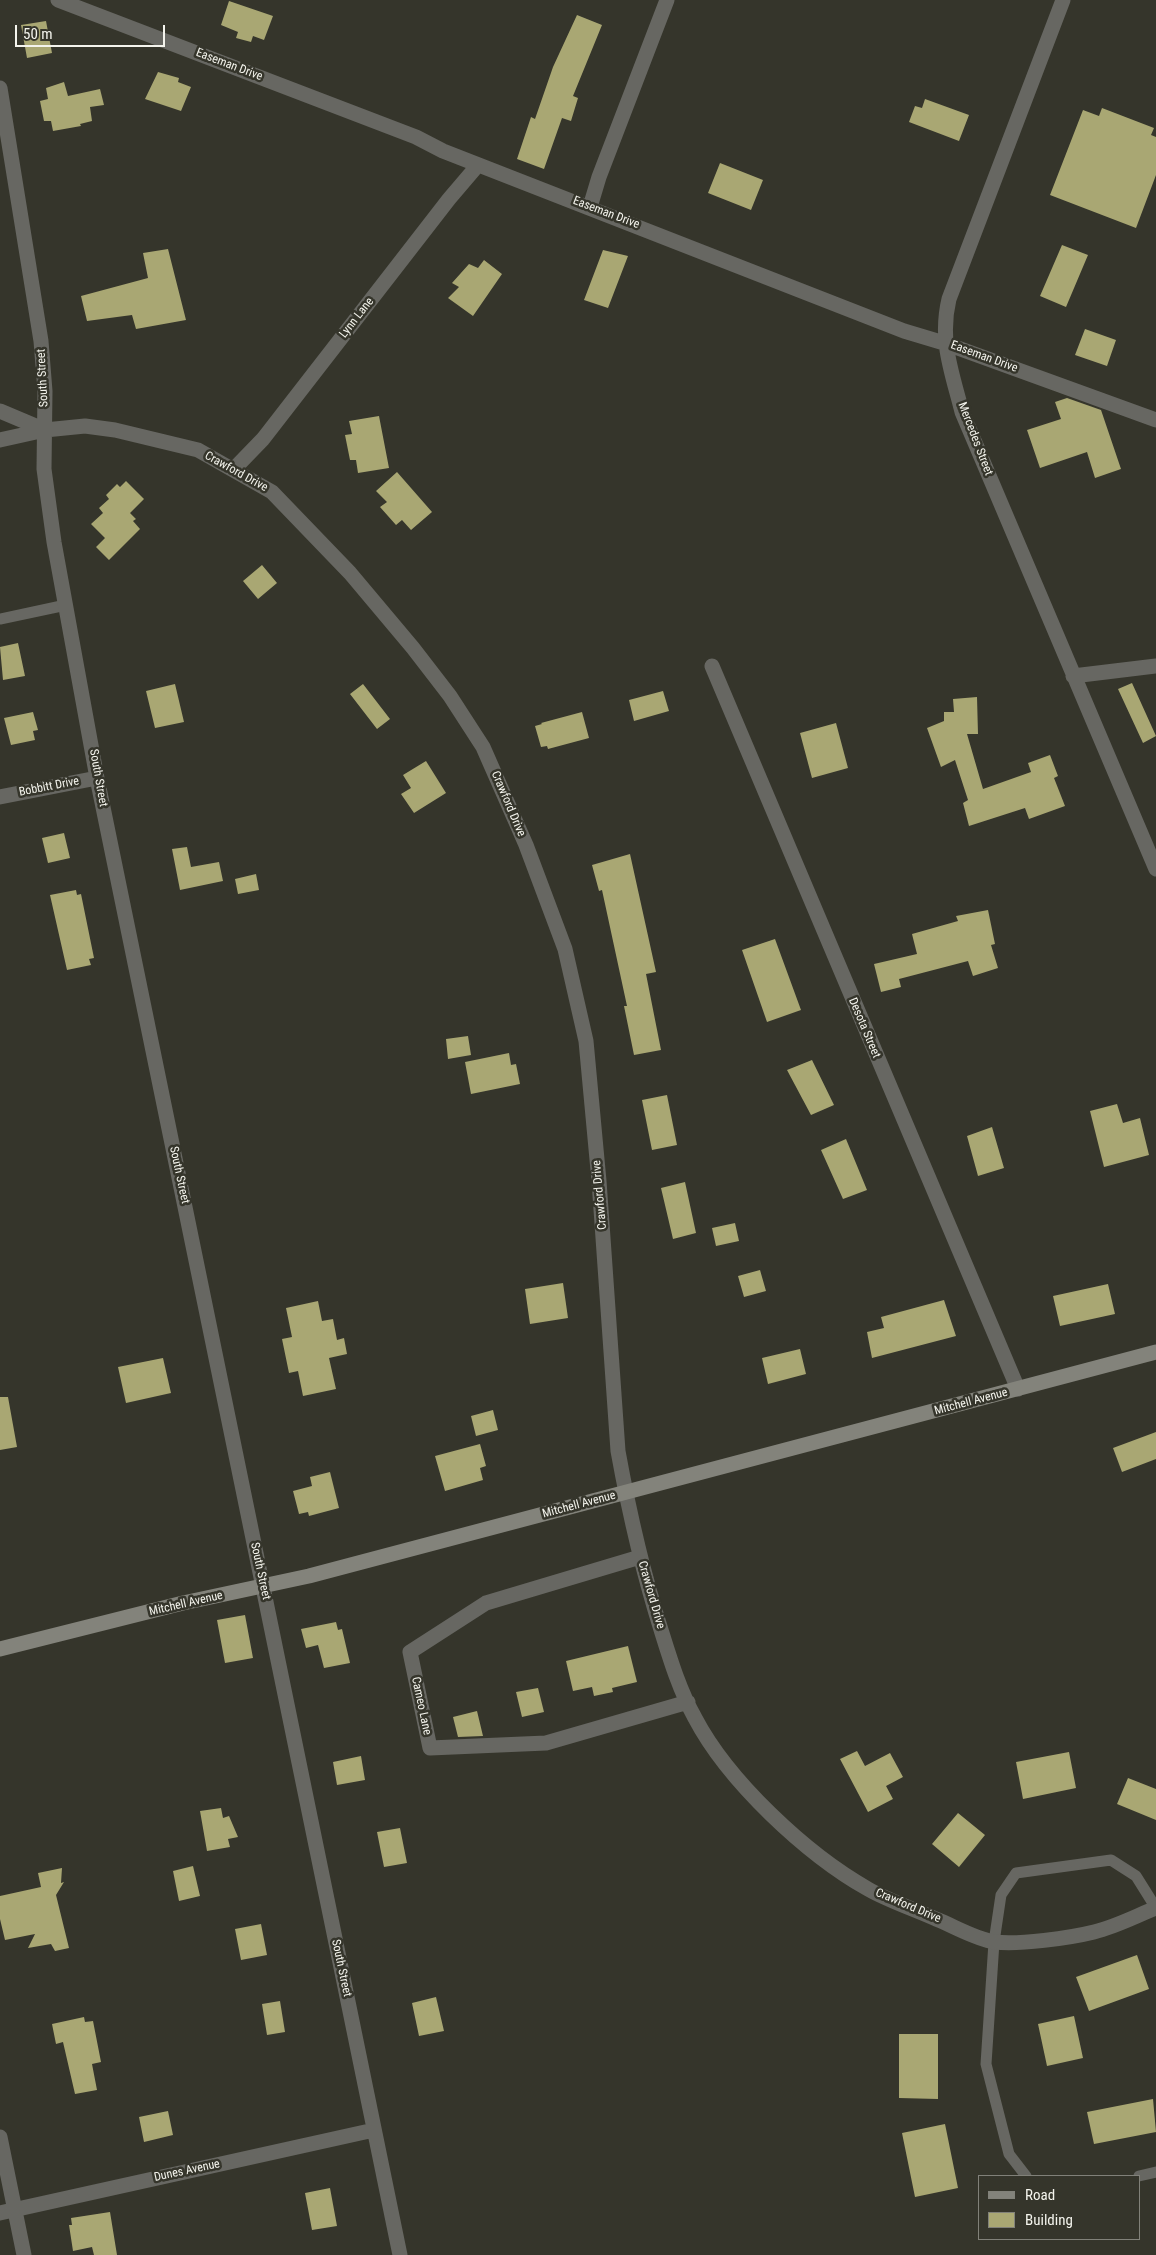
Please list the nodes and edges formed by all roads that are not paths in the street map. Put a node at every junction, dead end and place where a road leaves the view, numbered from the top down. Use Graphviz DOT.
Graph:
graph roads {
  1 [pos="58,0"];
  2 [pos="667,0"];
  3 [pos="1063,0"];
  4 [pos="0,88"];
  5 [pos="478,165"];
  6 [pos="590,207"];
  7 [pos="944,342"];
  8 [pos="0,411"];
  9 [pos="1156,420"];
  10 [pos="45,430"];
  11 [pos="0,440"];
  12 [pos="234,469"];
  13 [pos="66,604"];
  14 [pos="0,619"];
  15 [pos="712,666"];
  16 [pos="1156,666"];
  17 [pos="1073,676"];
  18 [pos="97,778"];
  19 [pos="0,797"];
  20 [pos="1153,853"];
  21 [pos="1156,869"];
  22 [pos="1156,1352"];
  23 [pos="1018,1389"];
  24 [pos="626,1493"];
  25 [pos="640,1557"];
  26 [pos="264,1587"];
  27 [pos="0,1649"];
  28 [pos="688,1702"];
  29 [pos="1156,1908"];
  30 [pos="994,1942"];
  31 [pos="374,2130"];
  32 [pos="0,2137"];
  33 [pos="1156,2172"];
  34 [pos="1025,2175"];
  35 [pos="1141,2176"];
  36 [pos="7,2211"];
  37 [pos="24,2255"];
  38 [pos="400,2255"];
  1 -- 5 [label="street, Easeman Drive"];
  2 -- 6 [label="street"];
  3 -- 7 [label="street, Mercedes Street"];
  4 -- 10 [label="street, South Street"];
  5 -- 6 [label="street, Easeman Drive"];
  5 -- 12 [label="street, Lynn Lane"];
  6 -- 7 [label="street, Easeman Drive"];
  7 -- 9 [label="street, Easeman Drive"];
  7 -- 17 [label="street, Mercedes Street"];
  8 -- 10 [label="street"];
  10 -- 11 [label="street, Crawford Drive"];
  10 -- 12 [label="street, Crawford Drive"];
  10 -- 13 [label="street, South Street"];
  12 -- 24 [label="street, Crawford Drive"];
  13 -- 14 [label="lane"];
  13 -- 18 [label="street, South Street"];
  15 -- 23 [label="street, Desota Street"];
  16 -- 17 [label="street"];
  17 -- 20 [label="street, Mercedes Street"];
  18 -- 19 [label="street, Bobbitt Drive"];
  18 -- 26 [label="street, South Street"];
  20 -- 21 [label="street, Mercedes Street"];
  22 -- 23 [label="street, Mitchell Avenue"];
  23 -- 24 [label="street, Mitchell Avenue"];
  24 -- 25 [label="street, Crawford Drive"];
  24 -- 26 [label="street, Mitchell Avenue"];
  25 -- 28 [label="street, Crawford Drive"];
  25 -- 28 [label="street, Cameo Lane"];
  26 -- 27 [label="street, Mitchell Avenue"];
  26 -- 31 [label="street, South Street"];
  28 -- 30 [label="street, Crawford Drive"];
  29 -- 30 [label="street, Crawford Drive"];
  29 -- 30 [label="lane"];
  30 -- 34 [label="lane"];
  31 -- 36 [label="street, Dunes Avenue"];
  31 -- 38 [label="street, South Street"];
  32 -- 36 [label="street"];
  33 -- 35 [label="lane"];
  36 -- 37 [label="street"];
}
